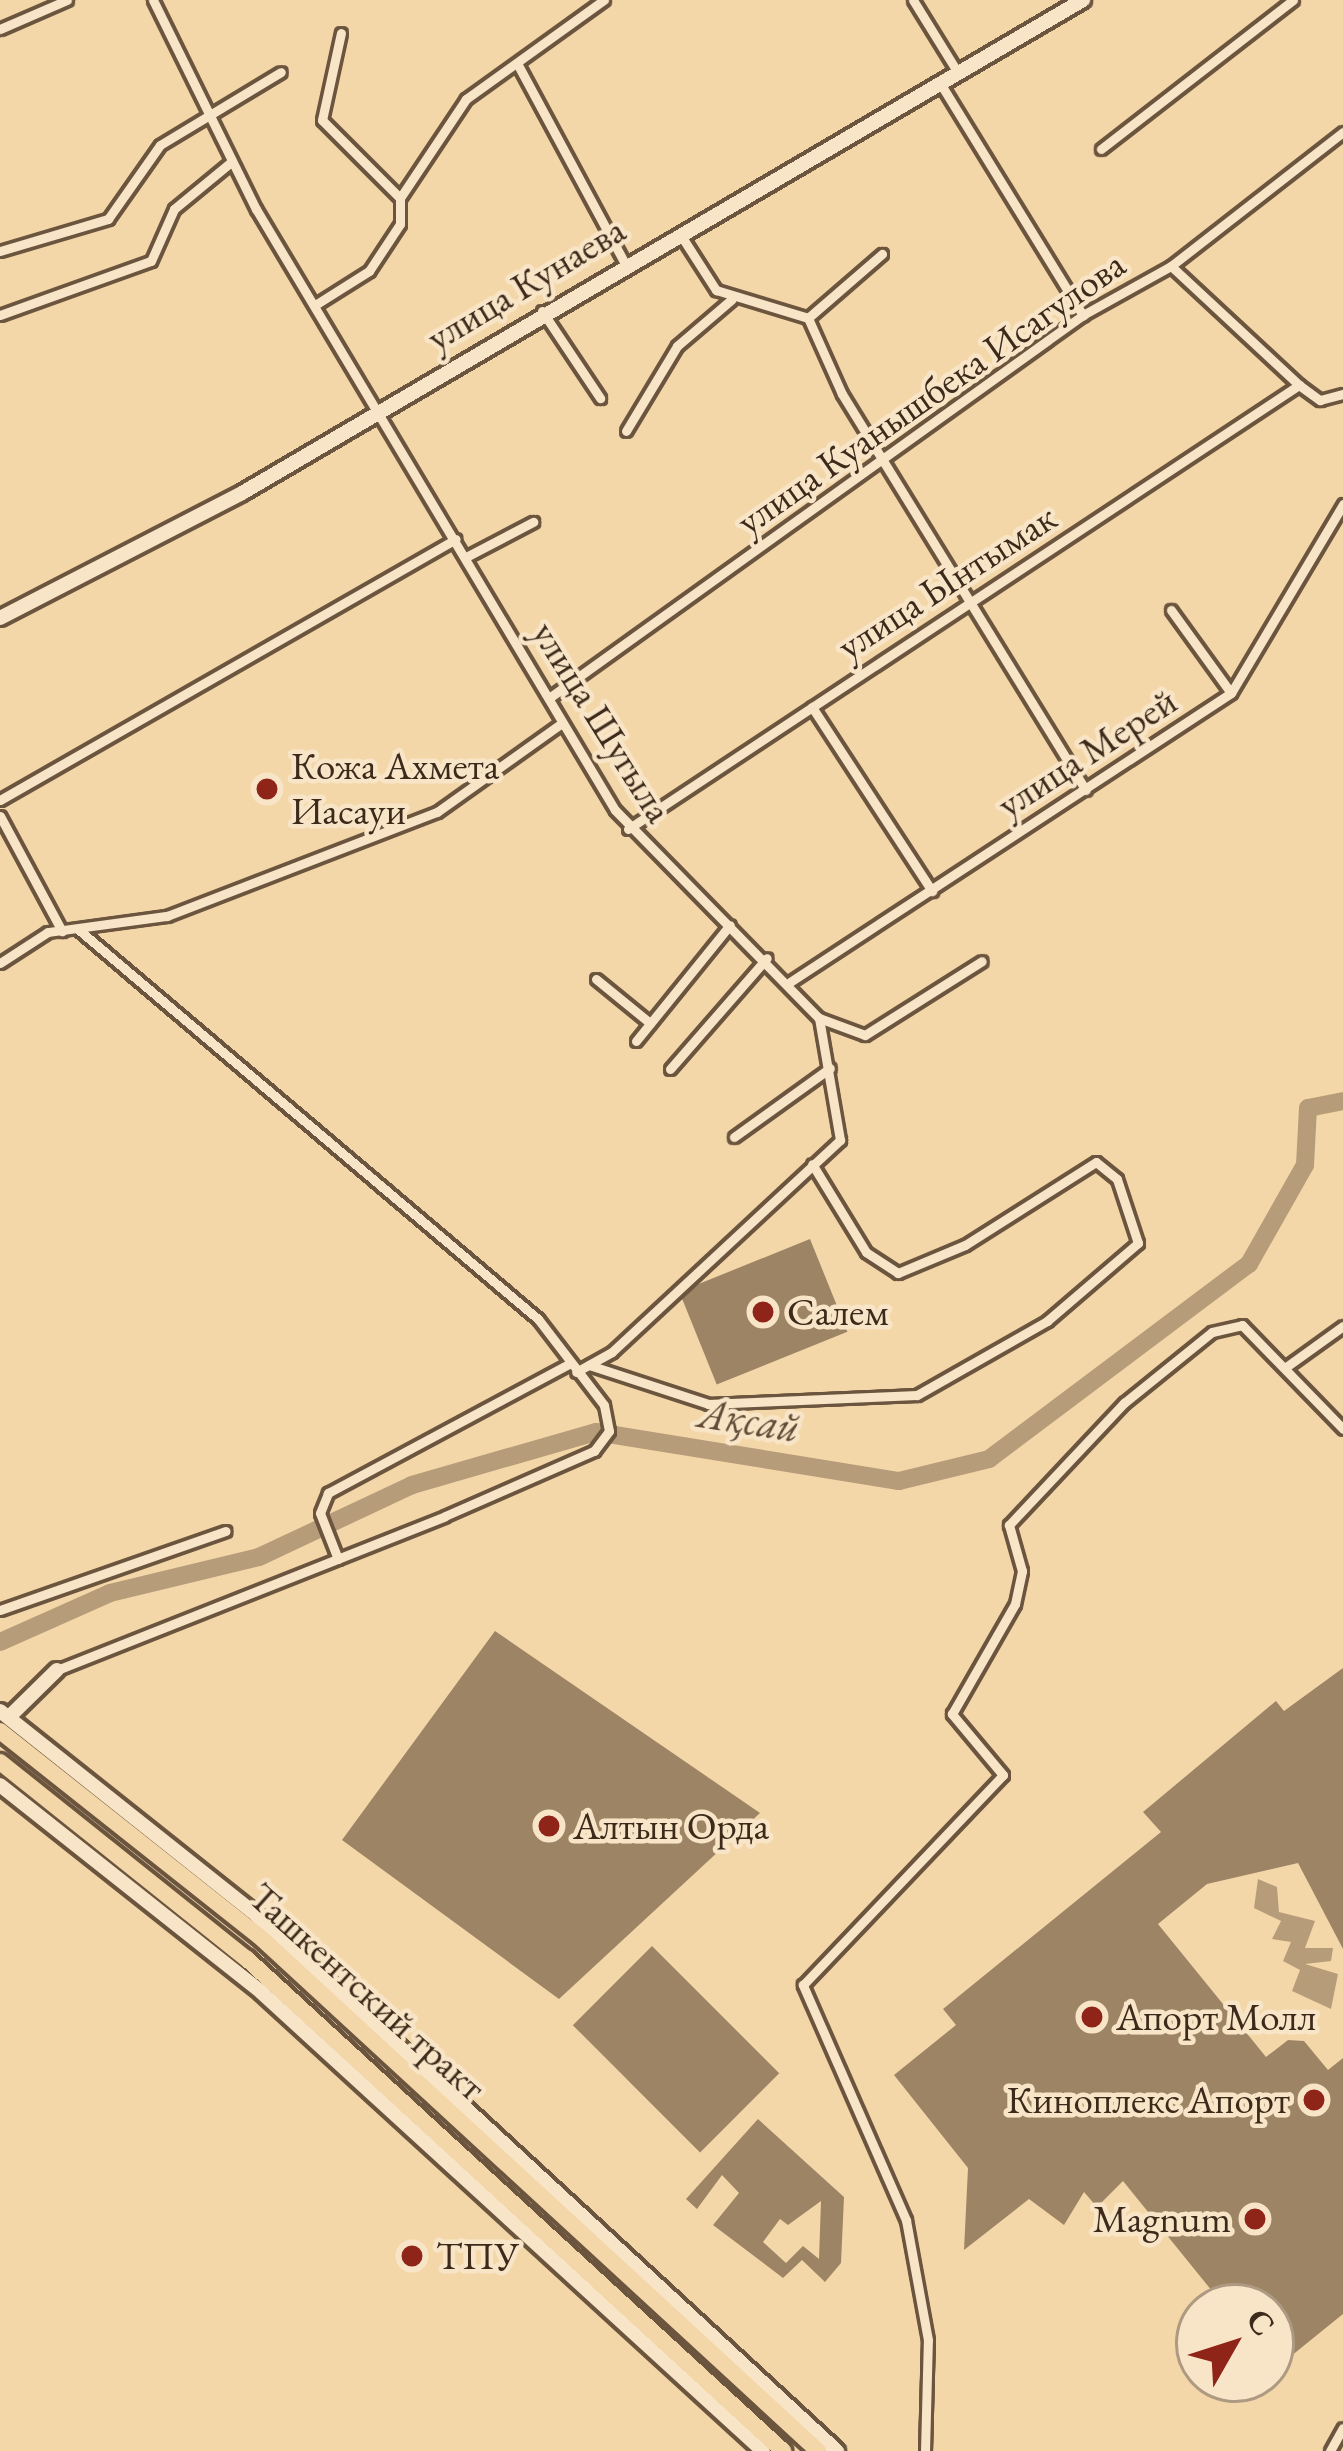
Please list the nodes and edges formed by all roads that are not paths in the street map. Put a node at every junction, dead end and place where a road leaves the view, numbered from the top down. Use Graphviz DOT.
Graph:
graph roads {
  1 [pos="67,0"];
  2 [pos="153,0"];
  3 [pos="604,0"];
  4 [pos="913,0"];
  5 [pos="1083,0"];
  6 [pos="1293,0"];
  7 [pos="0,29"];
  8 [pos="341,33"];
  9 [pos="518,65"];
  10 [pos="280,71"];
  11 [pos="958,73"];
  12 [pos="940,83"];
  13 [pos="212,122"];
  14 [pos="1343,132"];
  15 [pos="1101,148"];
  16 [pos="231,162"];
  17 [pos="400,198"];
  18 [pos="678,232"];
  19 [pos="0,251"];
  20 [pos="882,254"];
  21 [pos="624,262"];
  22 [pos="1171,266"];
  23 [pos="732,299"];
  24 [pos="315,305"];
  25 [pos="542,311"];
  26 [pos="0,315"];
  27 [pos="1084,315"];
  28 [pos="808,319"];
  29 [pos="1299,386"];
  30 [pos="1343,394"];
  31 [pos="600,398"];
  32 [pos="380,411"];
  33 [pos="626,430"];
  34 [pos="883,462"];
  35 [pos="1343,504"];
  36 [pos="533,522"];
  37 [pos="456,539"];
  38 [pos="466,557"];
  39 [pos="971,602"];
  40 [pos="1172,610"];
  41 [pos="0,618"];
  42 [pos="1231,693"];
  43 [pos="549,698"];
  44 [pos="812,707"];
  45 [pos="562,723"];
  46 [pos="1086,790"];
  47 [pos="0,800"];
  48 [pos="0,816"];
  49 [pos="628,829"];
  50 [pos="932,891"];
  51 [pos="730,925"];
  52 [pos="80,930"];
  53 [pos="62,931"];
  54 [pos="767,958"];
  55 [pos="982,961"];
  56 [pos="0,963"];
  57 [pos="596,979"];
  58 [pos="790,982"];
  59 [pos="819,1018"];
  60 [pos="650,1023"];
  61 [pos="636,1041"];
  62 [pos="830,1068"];
  63 [pos="670,1069"];
  64 [pos="734,1137"];
  65 [pos="812,1164"];
  66 [pos="1343,1326"];
  67 [pos="590,1365"];
  68 [pos="1286,1367"];
  69 [pos="573,1368"];
  70 [pos="1343,1429"];
  71 [pos="226,1532"];
  72 [pos="338,1559"];
  73 [pos="0,1610"];
  74 [pos="57,1670"];
  75 [pos="0,1699"];
  76 [pos="3,1719"];
  77 [pos="0,1762"];
  78 [pos="0,1785"];
  79 [pos="729,2420"];
  80 [pos="1343,2428"];
  81 [pos="744,2451"];
  82 [pos="763,2451"];
  83 [pos="783,2451"];
  84 [pos="818,2451"];
  85 [pos="837,2451"];
  86 [pos="925,2451"];
  87 [pos="1330,2451"];
  1 -- 7 [label="street"];
  2 -- 13 [label="street, улица Шугыла"];
  3 -- 9 [label="street"];
  4 -- 11 [label="street"];
  5 -- 11 [label="main road, улица Кунаева"];
  6 -- 15 [label="street"];
  8 -- 17 [label="street"];
  9 -- 17 [label="street"];
  9 -- 21 [label="street"];
  10 -- 13 [label="street"];
  11 -- 12 [label="main road, улица Кунаева"];
  12 -- 18 [label="main road, улица Кунаева"];
  12 -- 27 [label="street"];
  13 -- 16 [label="street, улица Шугыла"];
  13 -- 19 [label="street"];
  14 -- 22 [label="street, улица Куанышбека Исагулова"];
  16 -- 24 [label="street, улица Шугыла"];
  16 -- 26 [label="street"];
  17 -- 24 [label="street"];
  18 -- 21 [label="main road, улица Кунаева"];
  18 -- 23 [label="street"];
  20 -- 28 [label="street"];
  21 -- 25 [label="main road, улица Кунаева"];
  22 -- 27 [label="street, улица Куанышбека Исагулова"];
  22 -- 29 [label="street"];
  23 -- 28 [label="street"];
  23 -- 33 [label="street"];
  24 -- 32 [label="street, улица Шугыла"];
  25 -- 31 [label="street"];
  25 -- 32 [label="main road, улица Кунаева"];
  27 -- 34 [label="street, улица Куанышбека Исагулова"];
  28 -- 34 [label="street"];
  29 -- 30 [label="street"];
  29 -- 39 [label="street, улица Ынтымак"];
  32 -- 37 [label="street, улица Шугыла"];
  32 -- 41 [label="main road, улица Кунаева"];
  34 -- 39 [label="street"];
  34 -- 43 [label="street, улица Куанышбека Исагулова"];
  35 -- 42 [label="street, улица Мерей"];
  36 -- 38 [label="street"];
  37 -- 38 [label="street, улица Шугыла"];
  37 -- 47 [label="street"];
  38 -- 43 [label="street, улица Шугыла"];
  39 -- 44 [label="street, улица Ынтымак"];
  39 -- 46 [label="street"];
  40 -- 42 [label="street"];
  42 -- 46 [label="street, улица Мерей"];
  43 -- 45 [label="street, улица Шугыла"];
  44 -- 49 [label="street, улица Ынтымак"];
  44 -- 50 [label="street"];
  45 -- 49 [label="street, улица Шугыла"];
  45 -- 52 [label="street"];
  46 -- 50 [label="street, улица Мерей"];
  48 -- 53 [label="street"];
  49 -- 51 [label="street, улица Шугыла"];
  50 -- 58 [label="street, улица Мерей"];
  51 -- 54 [label="street, улица Шугыла"];
  51 -- 60 [label="street"];
  52 -- 53 [label="street"];
  52 -- 69 [label="street"];
  53 -- 56 [label="street"];
  54 -- 58 [label="street, улица Шугыла"];
  54 -- 63 [label="street"];
  55 -- 59 [label="street"];
  57 -- 60 [label="street"];
  58 -- 59 [label="street, улица Шугыла"];
  59 -- 62 [label="street, улица Шугыла"];
  60 -- 61 [label="street"];
  62 -- 64 [label="street"];
  62 -- 65 [label="street, улица Шугыла"];
  65 -- 67 [label="street, улица Шугыла"];
  65 -- 67 [label="street"];
  66 -- 68 [label="street"];
  67 -- 69 [label="street, улица Шугыла"];
  68 -- 70 [label="street"];
  68 -- 86 [label="street"];
  69 -- 72 [label="street, улица Шугыла"];
  69 -- 72 [label="street"];
  71 -- 73 [label="street"];
  72 -- 74 [label="street"];
  74 -- 76 [label="main road"];
  75 -- 76 [label="street"];
  76 -- 84 [label="highway, Ташкентский тракт"];
  76 -- 85 [label="main road"];
  77 -- 83 [label="highway"];
  78 -- 79 [label="main road"];
  79 -- 81 [label="main road"];
  79 -- 82 [label="main road"];
  80 -- 87 [label="street"];
}
